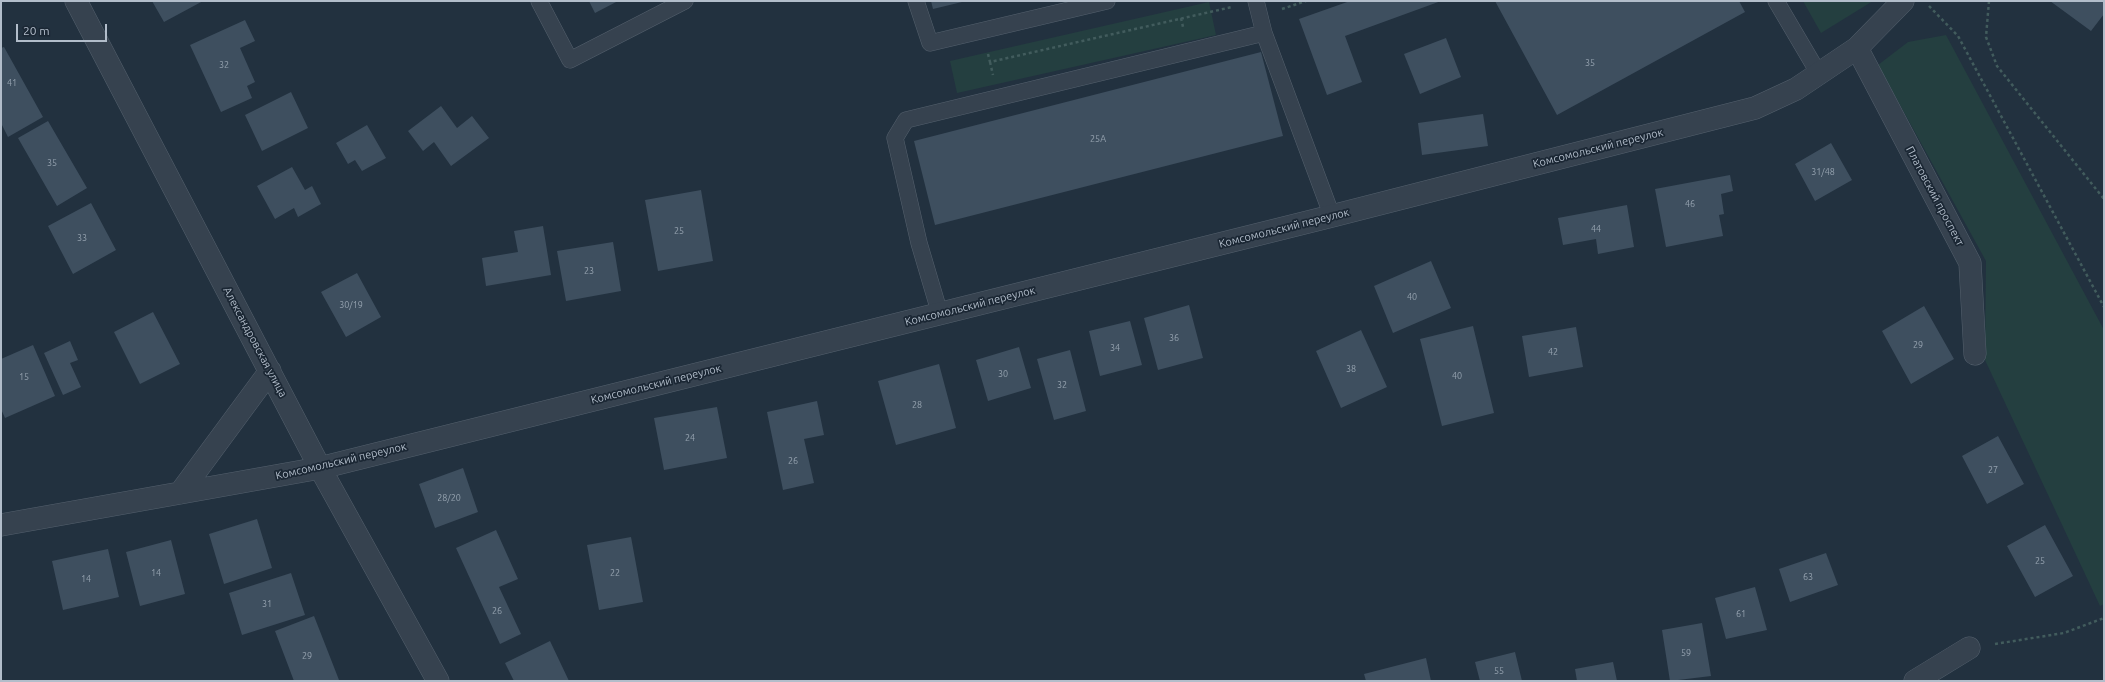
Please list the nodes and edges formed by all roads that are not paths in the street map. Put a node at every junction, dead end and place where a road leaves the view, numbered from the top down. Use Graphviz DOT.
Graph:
graph roads {
  1 [pos="76,1"];
  2 [pos="539,1"];
  3 [pos="685,1"];
  4 [pos="916,1"];
  5 [pos="1107,1"];
  6 [pos="1256,1"];
  7 [pos="1776,1"];
  8 [pos="1903,1"];
  9 [pos="1264,33"];
  10 [pos="1857,48"];
  11 [pos="1819,74"];
  12 [pos="1332,216"];
  13 [pos="940,314"];
  14 [pos="1975,354"];
  15 [pos="270,371"];
  16 [pos="320,468"];
  17 [pos="180,493"];
  18 [pos="1,525"];
  19 [pos="1968,648"];
  20 [pos="438,681"];
  21 [pos="1915,681"];
  1 -- 15 [label="street, Александровская улица"];
  2 -- 3 [label="lane"];
  4 -- 5 [label="lane"];
  6 -- 9 [label="lane"];
  7 -- 11 [label="lane"];
  8 -- 10 [label="street, Комсомольский переулок"];
  9 -- 12 [label="lane"];
  9 -- 13 [label="lane"];
  10 -- 11 [label="street, Комсомольский переулок"];
  10 -- 14 [label="street, Платовский проспект"];
  11 -- 12 [label="street, Комсомольский переулок"];
  12 -- 13 [label="street, Комсомольский переулок"];
  13 -- 16 [label="street, Комсомольский переулок"];
  15 -- 16 [label="street, Александровская улица"];
  15 -- 17 [label="street"];
  16 -- 17 [label="street, Комсомольский переулок"];
  16 -- 20 [label="street, Александровская улица"];
  17 -- 18 [label="street, Комсомольский переулок"];
  19 -- 21 [label="street"];
}
